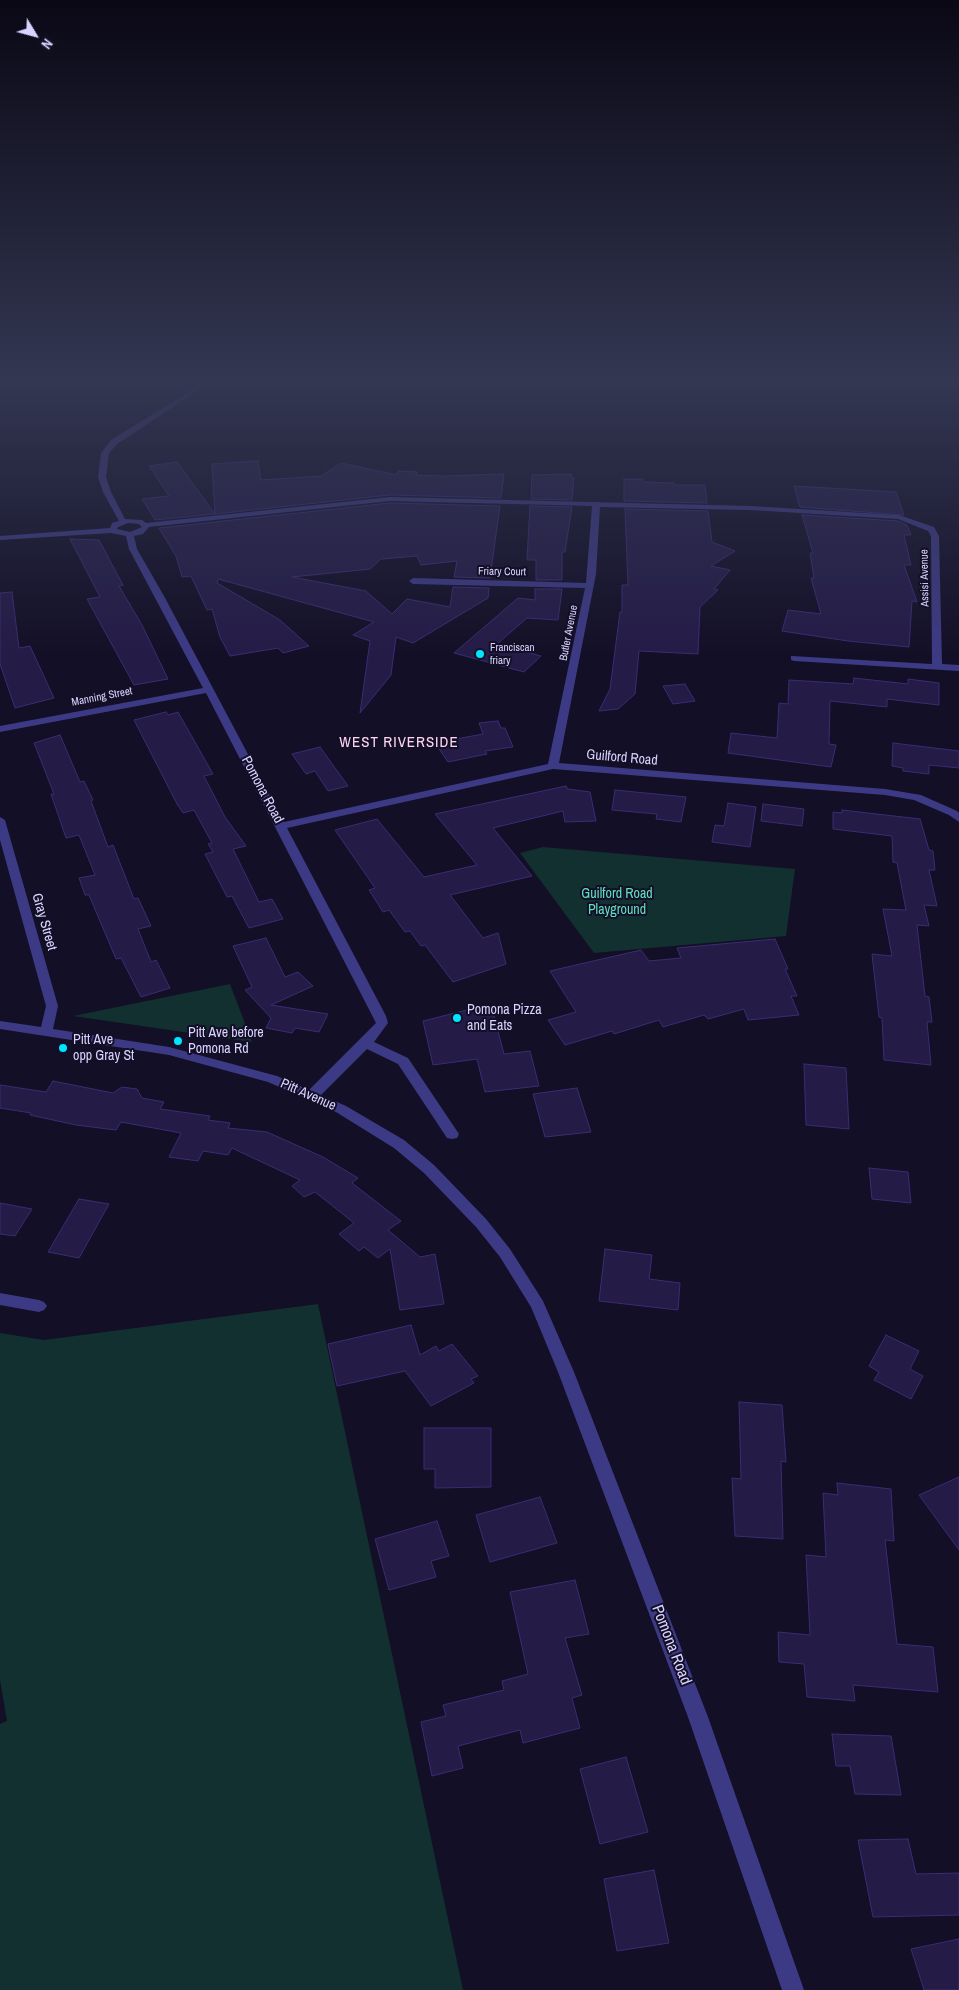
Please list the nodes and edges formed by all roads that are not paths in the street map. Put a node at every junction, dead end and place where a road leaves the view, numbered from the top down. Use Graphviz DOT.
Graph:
graph roads {
  1 [pos="103,473"];
  2 [pos="596,504"];
  3 [pos="123,522"];
  4 [pos="146,526"];
  5 [pos="113,530"];
  6 [pos="130,534"];
  7 [pos="0,538"];
  8 [pos="414,581"];
  9 [pos="590,586"];
  10 [pos="794,658"];
  11 [pos="937,666"];
  12 [pos="959,668"];
  13 [pos="208,690"];
  14 [pos="0,729"];
  15 [pos="553,766"];
  16 [pos="959,819"];
  17 [pos="0,820"];
  18 [pos="282,826"];
  19 [pos="0,1025"];
  20 [pos="46,1033"];
  21 [pos="366,1044"];
  22 [pos="311,1096"];
  23 [pos="452,1134"];
  24 [pos="0,1299"];
  25 [pos="538,1305"];
  26 [pos="39,1306"];
  27 [pos="793,1990"];
  1 -- 3 [label="street"];
  2 -- 4 [label="street, Assisi Avenue"];
  2 -- 9 [label="street, Butler Avenue"];
  2 -- 11 [label="street, Assisi Avenue"];
  3 -- 4 [label="street"];
  3 -- 5 [label="street"];
  4 -- 6 [label="street"];
  5 -- 6 [label="street"];
  5 -- 7 [label="street"];
  6 -- 13 [label="street, Pomona Road"];
  8 -- 9 [label="street, Friary Court"];
  9 -- 15 [label="street, Butler Avenue"];
  10 -- 11 [label="street"];
  11 -- 12 [label="street"];
  13 -- 14 [label="street, Manning Street"];
  13 -- 18 [label="street, Pomona Road"];
  15 -- 16 [label="street, Guilford Road"];
  15 -- 18 [label="street, Guilford Road"];
  17 -- 20 [label="street, Gray Street"];
  18 -- 21 [label="street, Pomona Road"];
  19 -- 20 [label="street, Pitt Avenue"];
  20 -- 22 [label="street, Pitt Avenue"];
  21 -- 22 [label="street, Pomona Road"];
  21 -- 23 [label="street"];
  22 -- 25 [label="street, Pitt Avenue"];
  24 -- 26 [label="street"];
  25 -- 27 [label="street, Pomona Road"];
}
